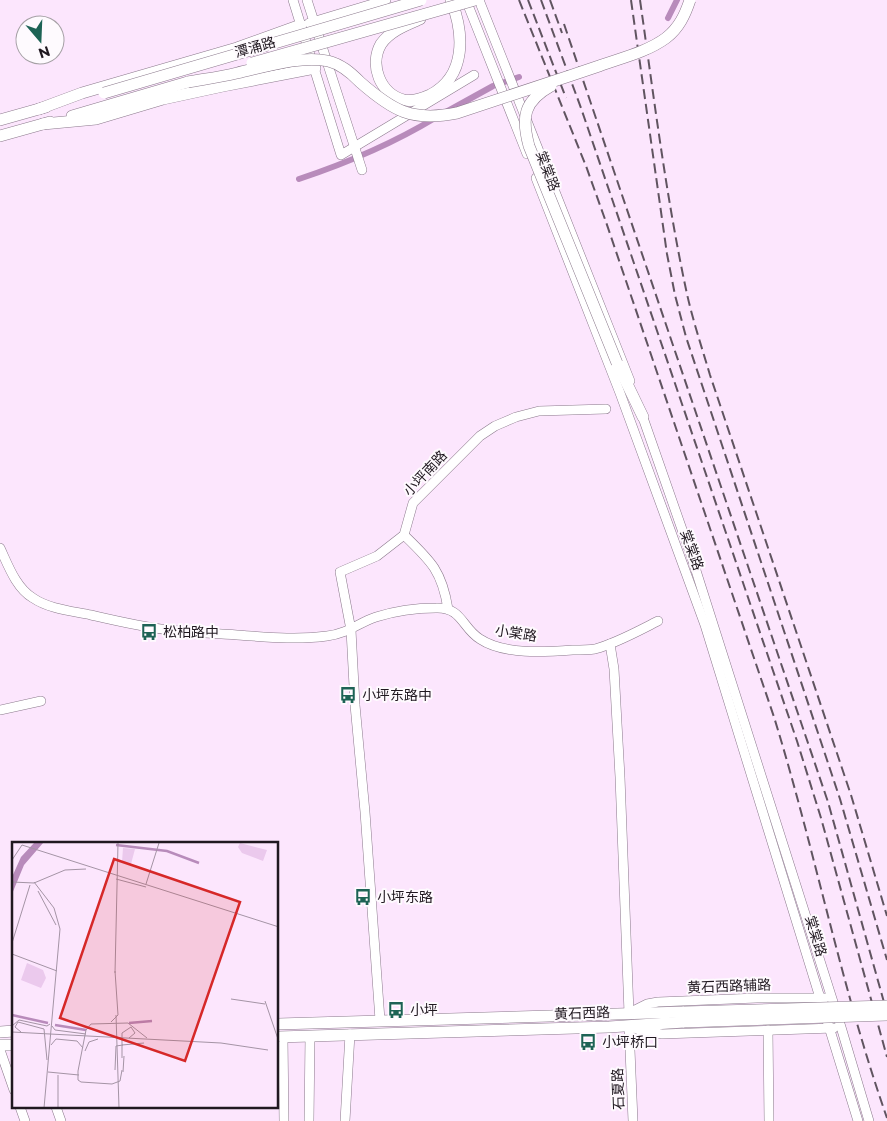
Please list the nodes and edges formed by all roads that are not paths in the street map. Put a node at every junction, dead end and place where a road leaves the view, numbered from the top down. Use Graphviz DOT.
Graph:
graph roads {
  1 [pos="293,0"];
  2 [pos="307,0"];
  3 [pos="387,0"];
  4 [pos="420,0"];
  5 [pos="462,0"];
  6 [pos="466,0"];
  7 [pos="475,0"];
  8 [pos="479,0"];
  9 [pos="690,0"];
  10 [pos="448,3"];
  11 [pos="472,15"];
  12 [pos="314,21"];
  13 [pos="340,24"];
  14 [pos="301,25"];
  15 [pos="315,68"];
  16 [pos="474,75"];
  17 [pos="572,75"];
  18 [pos="188,82"];
  19 [pos="342,106"];
  20 [pos="39,109"];
  21 [pos="328,110"];
  22 [pos="0,120"];
  23 [pos="43,124"];
  24 [pos="0,136"];
  25 [pos="354,147"];
  26 [pos="362,170"];
  27 [pos="606,409"];
  28 [pos="643,417"];
  29 [pos="404,535"];
  30 [pos="0,548"];
  31 [pos="448,609"];
  32 [pos="658,622"];
  33 [pos="351,630"];
  34 [pos="610,644"];
  35 [pos="41,701"];
  36 [pos="0,710"];
  37 [pos="783,998"];
  38 [pos="821,998"];
  39 [pos="832,998"];
  40 [pos="887,1006"];
  41 [pos="630,1013"];
  42 [pos="887,1016"];
  43 [pos="684,1017"];
  44 [pos="380,1020"];
  45 [pos="279,1024"];
  46 [pos="629,1026"];
  47 [pos="841,1027"];
  48 [pos="830,1028"];
  49 [pos="768,1030"];
  50 [pos="783,1031"];
  51 [pos="350,1034"];
  52 [pos="653,1034"];
  53 [pos="310,1036"];
  54 [pos="280,1037"];
  55 [pos="630,1044"];
  56 [pos="0,1050"];
  57 [pos="12,1084"];
  58 [pos="20,1108"];
  59 [pos="56,1108"];
  60 [pos="25,1121"];
  61 [pos="61,1121"];
  62 [pos="284,1121"];
  63 [pos="310,1121"];
  64 [pos="345,1121"];
  65 [pos="633,1121"];
  66 [pos="770,1121"];
  67 [pos="858,1121"];
  68 [pos="869,1121"];
  1 -- 14 [label="street"];
  2 -- 12 [label="street"];
  3 -- 12 [label="street"];
  3 -- 13 [label="main road, bridge"];
  4 -- 13 [label="main road, 潭涌路, bridge"];
  5 -- 11 [label="street"];
  6 -- 11 [label="street, 棠棠路"];
  7 -- 10 [label="main road, 潭涌路, bridge"];
  8 -- 28 [label="street, 棠棠路"];
  9 -- 17 [label="main road, bridge"];
  10 -- 10 [label="main road, bridge"];
  10 -- 18 [label="main road, 潭涌路, bridge"];
  11 -- 38 [label="street, 棠棠路"];
  12 -- 14 [label="street"];
  12 -- 19 [label="street"];
  13 -- 20 [label="main road, 潭涌路, bridge"];
  14 -- 15 [label="street"];
  14 -- 20 [label="main road"];
  15 -- 21 [label="street"];
  15 -- 23 [label="main road"];
  16 -- 25 [label="street"];
  17 -- 18 [label="main road, bridge"];
  17 -- 28 [label="main road, bridge"];
  18 -- 23 [label="main road, 潭涌路"];
  19 -- 21 [label="street"];
  19 -- 25 [label="street"];
  20 -- 22 [label="main road"];
  21 -- 25 [label="street"];
  23 -- 24 [label="main road"];
  25 -- 26 [label="street"];
  27 -- 29 [label="street, 小坪南路"];
  28 -- 39 [label="street, 棠棠路"];
  29 -- 31 [label="street"];
  29 -- 33 [label="street"];
  30 -- 33 [label="street"];
  31 -- 33 [label="street"];
  31 -- 34 [label="street, 小棠路"];
  32 -- 34 [label="street, 小棠路"];
  33 -- 44 [label="street"];
  34 -- 41 [label="street"];
  35 -- 36 [label="street"];
  37 -- 38 [label="street, 黄石西路辅路"];
  37 -- 41 [label="street, 黄石西路辅路"];
  37 -- 50 [label="street"];
  38 -- 39 [label="street, 黄石西路辅路"];
  38 -- 48 [label="street, 棠棠路"];
  39 -- 47 [label="street, 棠棠路"];
  40 -- 43 [label="main road, 黄石西路, bridge"];
  41 -- 43 [label="main road, 黄石西路"];
  41 -- 44 [label="main road, 黄石西路"];
  42 -- 43 [label="main road, 黄石西路, bridge"];
  43 -- 46 [label="main road, 黄石西路"];
  44 -- 45 [label="main road, 黄石西路"];
  46 -- 51 [label="main road, 黄石西路"];
  46 -- 52 [label="street"];
  46 -- 55 [label="street, 石夏路"];
  47 -- 48 [label="street"];
  47 -- 68 [label="street, 棠棠路"];
  48 -- 50 [label="street"];
  48 -- 67 [label="street, 棠棠路"];
  49 -- 50 [label="street"];
  49 -- 52 [label="street"];
  49 -- 66 [label="street"];
  51 -- 53 [label="main road, 黄石西路"];
  51 -- 64 [label="street"];
  52 -- 55 [label="street"];
  53 -- 54 [label="main road, 黄石西路"];
  53 -- 63 [label="street"];
  54 -- 62 [label="street"];
  55 -- 65 [label="street, 石夏路"];
  56 -- 57 [label="street"];
  58 -- 60 [label="street"];
  59 -- 61 [label="street"];
}
